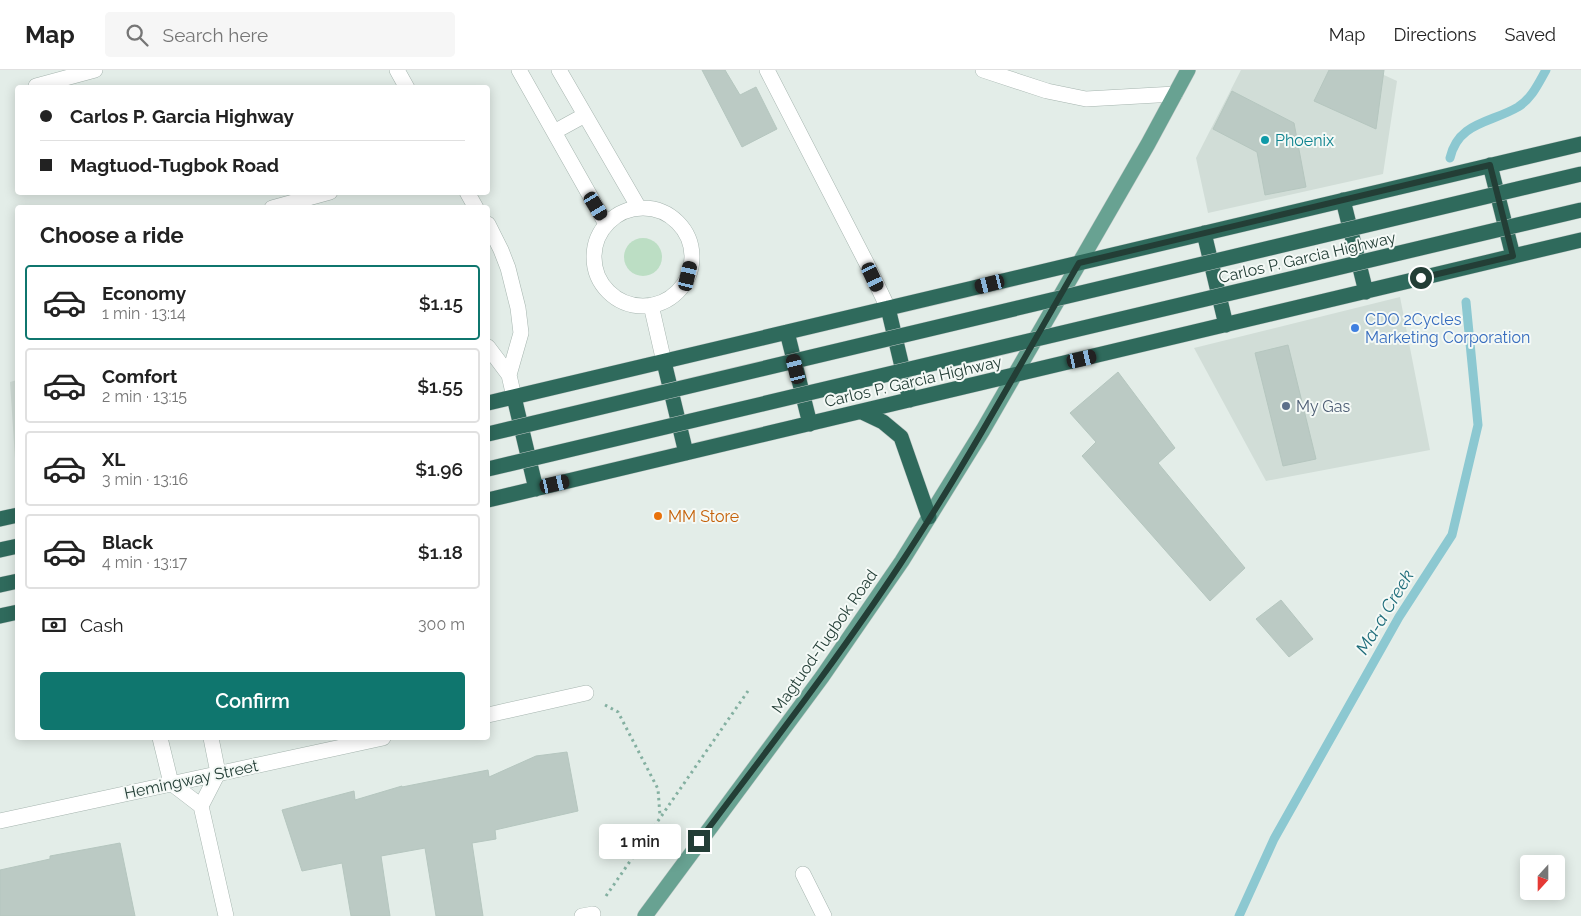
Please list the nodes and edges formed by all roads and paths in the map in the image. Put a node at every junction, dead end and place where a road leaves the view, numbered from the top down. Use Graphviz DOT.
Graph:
graph roads {
  1 [pos="95,70"];
  2 [pos="397,70"];
  3 [pos="519,70"];
  4 [pos="559,70"];
  5 [pos="767,70"];
  6 [pos="983,70"];
  7 [pos="1188,70"];
  8 [pos="40,85"];
  9 [pos="405,85"];
  10 [pos="1175,94"];
  11 [pos="585,115"];
  12 [pos="554,132"];
  13 [pos="1581,144"];
  14 [pos="1490,165"];
  15 [pos="1581,174"];
  16 [pos="319,195"];
  17 [pos="1343,200"];
  18 [pos="283,205"];
  19 [pos="639,208"];
  20 [pos="1581,210"];
  21 [pos="606,224"];
  22 [pos="490,228"];
  23 [pos="1204,233"];
  24 [pos="1581,240"];
  25 [pos="1513,256"];
  26 [pos="1079,263"];
  27 [pos="1366,292"];
  28 [pos="651,305"];
  29 [pos="888,308"];
  30 [pos="1226,325"];
  31 [pos="787,332"];
  32 [pos="490,350"];
  33 [pos="664,362"];
  34 [pos="509,375"];
  35 [pos="1014,375"];
  36 [pos="514,397"];
  37 [pos="910,400"];
  38 [pos="490,403"];
  39 [pos="862,412"];
  40 [pos="810,424"];
  41 [pos="490,434"];
  42 [pos="686,453"];
  43 [pos="490,469"];
  44 [pos="536,489"];
  45 [pos="490,500"];
  46 [pos="15,516"];
  47 [pos="929,517"];
  48 [pos="0,519"];
  49 [pos="15,547"];
  50 [pos="0,550"];
  51 [pos="15,582"];
  52 [pos="0,585"];
  53 [pos="15,613"];
  54 [pos="0,616"];
  55 [pos="748,691"];
  56 [pos="586,693"];
  57 [pos="490,715"];
  58 [pos="160,740"];
  59 [pos="211,740"];
  60 [pos="374,740"];
  61 [pos="218,773"];
  62 [pos="171,783"];
  63 [pos="201,806"];
  64 [pos="660,816"];
  65 [pos="0,821"];
  66 [pos="803,874"];
  67 [pos="588,915"];
  68 [pos="226,916"];
  69 [pos="645,916"];
  70 [pos="824,916"];
  1 -- 8 [label="street"];
  2 -- 9 [label="street"];
  3 -- 12 [label="street"];
  4 -- 11 [label="street"];
  5 -- 29 [label="street"];
  6 -- 10 [label="street"];
  7 -- 10 [label="main road, Magtuod-Tugbok Road"];
  10 -- 26 [label="main road, Magtuod-Tugbok Road"];
  11 -- 12 [label="street"];
  11 -- 19 [label="street"];
  12 -- 21 [label="street"];
  13 -- 14 [label="highway"];
  14 -- 17 [label="highway"];
  14 -- 25 [label="highway"];
  15 -- 41 [label="highway, Carlos P. Garcia Highway, bridge"];
  16 -- 18 [label="street"];
  17 -- 23 [label="highway"];
  17 -- 27 [label="highway"];
  19 -- 21 [label="street"];
  19 -- 28 [label="street"];
  20 -- 43 [label="highway, Carlos P. Garcia Highway, bridge"];
  21 -- 28 [label="street"];
  22 -- 34 [label="street"];
  23 -- 26 [label="highway"];
  23 -- 30 [label="highway"];
  24 -- 25 [label="highway, Carlos P. Garcia Highway"];
  25 -- 27 [label="highway, Carlos P. Garcia Highway"];
  26 -- 29 [label="highway"];
  26 -- 35 [label="main road, Magtuod-Tugbok Road"];
  27 -- 30 [label="highway, Carlos P. Garcia Highway"];
  28 -- 33 [label="street"];
  29 -- 31 [label="highway"];
  29 -- 37 [label="highway"];
  30 -- 35 [label="highway, Carlos P. Garcia Highway"];
  31 -- 33 [label="highway"];
  31 -- 40 [label="highway"];
  32 -- 34 [label="street"];
  33 -- 36 [label="highway"];
  33 -- 42 [label="highway"];
  34 -- 36 [label="street"];
  35 -- 37 [label="highway, Carlos P. Garcia Highway"];
  35 -- 47 [label="main road, Magtuod-Tugbok Road"];
  36 -- 38 [label="highway"];
  36 -- 44 [label="highway"];
  37 -- 39 [label="highway, Carlos P. Garcia Highway"];
  39 -- 40 [label="highway, Carlos P. Garcia Highway"];
  39 -- 47 [label="highway"];
  40 -- 42 [label="highway, Carlos P. Garcia Highway"];
  42 -- 44 [label="highway, Carlos P. Garcia Highway"];
  44 -- 45 [label="highway, Carlos P. Garcia Highway"];
  46 -- 48 [label="highway"];
  47 -- 69 [label="main road, Magtuod-Tugbok Road"];
  49 -- 50 [label="highway"];
  51 -- 52 [label="highway"];
  53 -- 54 [label="highway"];
  55 -- 64 [label="path"];
  56 -- 57 [label="street"];
  56 -- 64 [label="path"];
  58 -- 62 [label="street"];
  59 -- 61 [label="street"];
  60 -- 61 [label="street, Hemingway Street"];
  61 -- 62 [label="street, Hemingway Street"];
  61 -- 63 [label="street"];
  62 -- 63 [label="street"];
  62 -- 65 [label="street, Hemingway Street"];
  63 -- 68 [label="street"];
  64 -- 67 [label="path"];
  66 -- 70 [label="street"];
}
